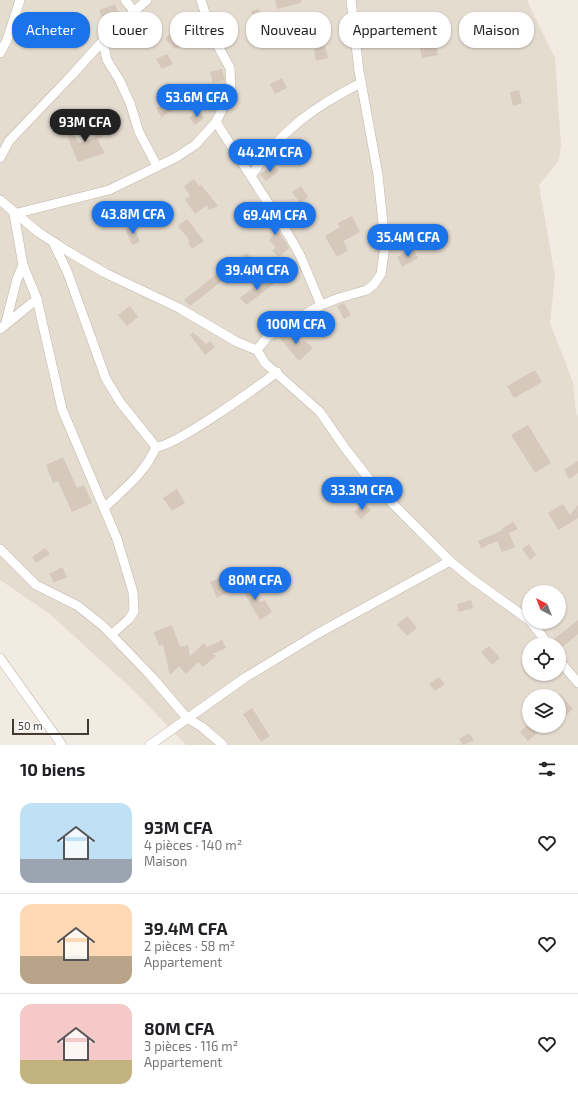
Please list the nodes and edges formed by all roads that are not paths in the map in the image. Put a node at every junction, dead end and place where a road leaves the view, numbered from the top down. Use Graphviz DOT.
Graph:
graph roads {
  1 [pos="20,0"];
  2 [pos="125,0"];
  3 [pos="147,0"];
  4 [pos="201,0"];
  5 [pos="351,0"];
  6 [pos="134,11"];
  7 [pos="98,47"];
  8 [pos="104,48"];
  9 [pos="0,53"];
  10 [pos="361,83"];
  11 [pos="216,122"];
  12 [pos="0,158"];
  13 [pos="158,166"];
  14 [pos="250,176"];
  15 [pos="0,200"];
  16 [pos="14,214"];
  17 [pos="53,242"];
  18 [pos="23,265"];
  19 [pos="37,300"];
  20 [pos="322,306"];
  21 [pos="3,326"];
  22 [pos="257,350"];
  23 [pos="277,372"];
  24 [pos="156,447"];
  25 [pos="104,508"];
  26 [pos="0,549"];
  27 [pos="450,561"];
  28 [pos="522,615"];
  29 [pos="536,629"];
  30 [pos="112,634"];
  31 [pos="543,637"];
  32 [pos="0,658"];
  33 [pos="566,668"];
  34 [pos="578,683"];
  35 [pos="187,718"];
  36 [pos="62,745"];
  37 [pos="150,745"];
  38 [pos="223,745"];
  1 -- 9 [label="street"];
  2 -- 6 [label="street"];
  3 -- 6 [label="street"];
  4 -- 11 [label="street"];
  5 -- 10 [label="street"];
  7 -- 12 [label="street"];
  8 -- 13 [label="street"];
  10 -- 14 [label="street"];
  10 -- 20 [label="street"];
  11 -- 13 [label="street"];
  11 -- 14 [label="street"];
  13 -- 16 [label="street"];
  14 -- 20 [label="street"];
  15 -- 16 [label="street"];
  16 -- 17 [label="street"];
  16 -- 18 [label="street"];
  17 -- 22 [label="street"];
  17 -- 24 [label="street"];
  18 -- 19 [label="street"];
  18 -- 21 [label="street"];
  19 -- 21 [label="street"];
  19 -- 25 [label="street"];
  20 -- 22 [label="street"];
  22 -- 23 [label="street"];
  23 -- 24 [label="street"];
  23 -- 27 [label="street"];
  24 -- 25 [label="street"];
  25 -- 30 [label="street"];
  26 -- 30 [label="street"];
  27 -- 28 [label="street"];
  27 -- 35 [label="street"];
  29 -- 31 [label="street"];
  30 -- 35 [label="street"];
  32 -- 36 [label="street"];
  33 -- 34 [label="street"];
  35 -- 37 [label="street"];
  35 -- 38 [label="street"];
}
